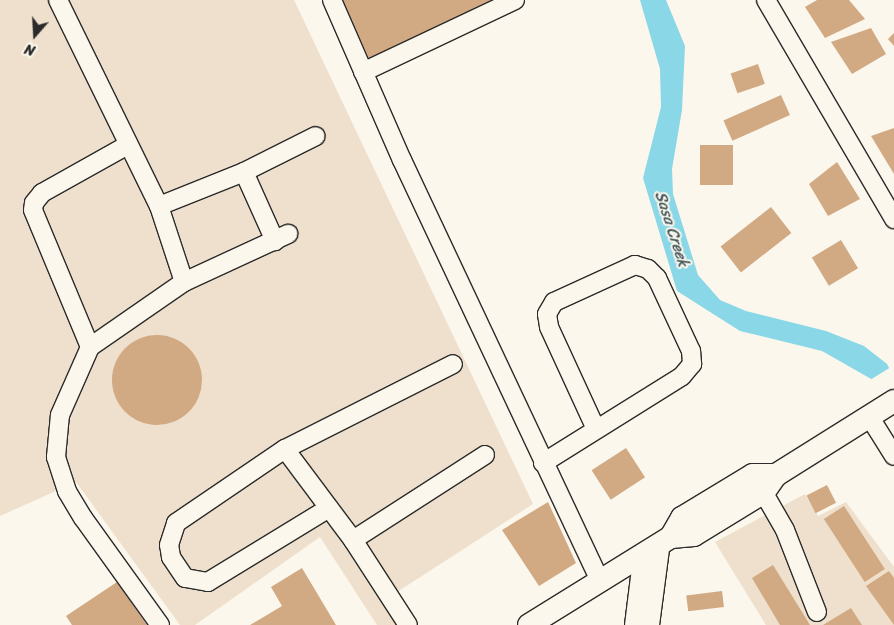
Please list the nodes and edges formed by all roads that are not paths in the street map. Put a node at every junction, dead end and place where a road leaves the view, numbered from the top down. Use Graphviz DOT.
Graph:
graph roads {
  1 [pos="58,0"];
  2 [pos="332,0"];
  3 [pos="516,0"];
  4 [pos="766,0"];
  5 [pos="363,72"];
  6 [pos="316,136"];
  7 [pos="128,145"];
  8 [pos="244,172"];
  9 [pos="159,206"];
  10 [pos="894,218"];
  11 [pos="184,282"];
  12 [pos="90,347"];
  13 [pos="453,364"];
  14 [pos="894,400"];
  15 [pos="871,415"];
  16 [pos="596,429"];
  17 [pos="285,449"];
  18 [pos="485,455"];
  19 [pos="894,456"];
  20 [pos="543,463"];
  21 [pos="764,481"];
  22 [pos="329,508"];
  23 [pos="353,540"];
  24 [pos="659,544"];
  25 [pos="599,579"];
  26 [pos="817,612"];
  27 [pos="160,625"];
  28 [pos="408,625"];
  29 [pos="529,625"];
  30 [pos="634,625"];
  31 [pos="650,625"];
  1 -- 7 [label="street"];
  2 -- 5 [label="street"];
  3 -- 5 [label="street"];
  4 -- 10 [label="street"];
  5 -- 20 [label="street"];
  6 -- 8 [label="street"];
  7 -- 9 [label="street"];
  7 -- 12 [label="street"];
  8 -- 9 [label="street"];
  8 -- 11 [label="street"];
  9 -- 11 [label="street"];
  11 -- 12 [label="street"];
  12 -- 27 [label="street"];
  13 -- 17 [label="street"];
  14 -- 15 [label="main road"];
  15 -- 19 [label="street"];
  15 -- 21 [label="main road"];
  16 -- 16 [label="street"];
  16 -- 20 [label="street"];
  17 -- 22 [label="street"];
  17 -- 22 [label="street"];
  18 -- 23 [label="street"];
  20 -- 25 [label="street"];
  21 -- 24 [label="main road"];
  21 -- 26 [label="street"];
  22 -- 23 [label="street"];
  23 -- 28 [label="street"];
  24 -- 25 [label="main road"];
  24 -- 30 [label="street"];
  24 -- 31 [label="street"];
  25 -- 29 [label="main road"];
}
